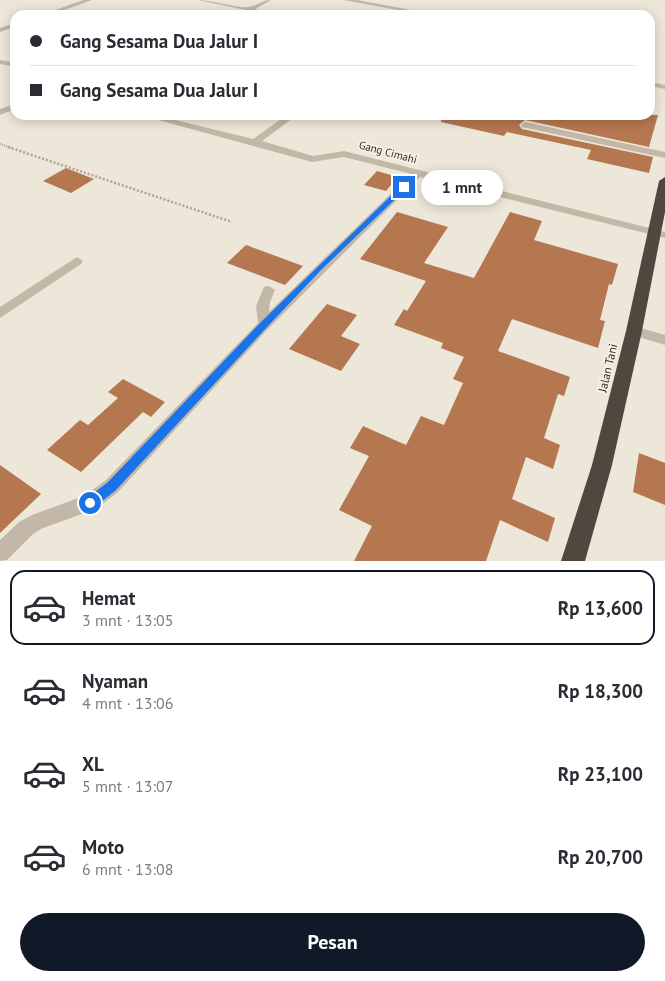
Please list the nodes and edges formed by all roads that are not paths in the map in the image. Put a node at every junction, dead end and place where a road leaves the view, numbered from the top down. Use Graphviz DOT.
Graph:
graph roads {
  1 [pos="89,0"];
  2 [pos="201,0"];
  3 [pos="268,0"];
  4 [pos="348,0"];
  5 [pos="250,9"];
  6 [pos="60,10"];
  7 [pos="255,10"];
  8 [pos="406,10"];
  9 [pos="165,120"];
  10 [pos="286,120"];
  11 [pos="529,120"];
  12 [pos="255,142"];
  13 [pos="665,155"];
  14 [pos="418,174"];
  15 [pos="665,181"];
  16 [pos="660,234"];
  17 [pos="77,261"];
  18 [pos="269,290"];
  19 [pos="0,313"];
  20 [pos="265,323"];
  21 [pos="634,331"];
  22 [pos="665,340"];
  23 [pos="0,553"];
  24 [pos="573,561"];
  1 -- 6 [label="street"];
  2 -- 5 [label="street"];
  3 -- 5 [label="street"];
  4 -- 8 [label="street"];
  5 -- 7 [label="street"];
  9 -- 12 [label="street, Gang Cimahi"];
  10 -- 12 [label="street"];
  11 -- 13 [label="street"];
  12 -- 14 [label="street, Gang Cimahi"];
  14 -- 16 [label="street, Gang Cimahi"];
  14 -- 20 [label="street"];
  15 -- 16 [label="highway, Jalan Tani"];
  16 -- 21 [label="highway, Jalan Tani"];
  17 -- 19 [label="street"];
  18 -- 20 [label="street"];
  20 -- 23 [label="street"];
  21 -- 22 [label="street"];
  21 -- 24 [label="highway, Jalan Tani"];
}
